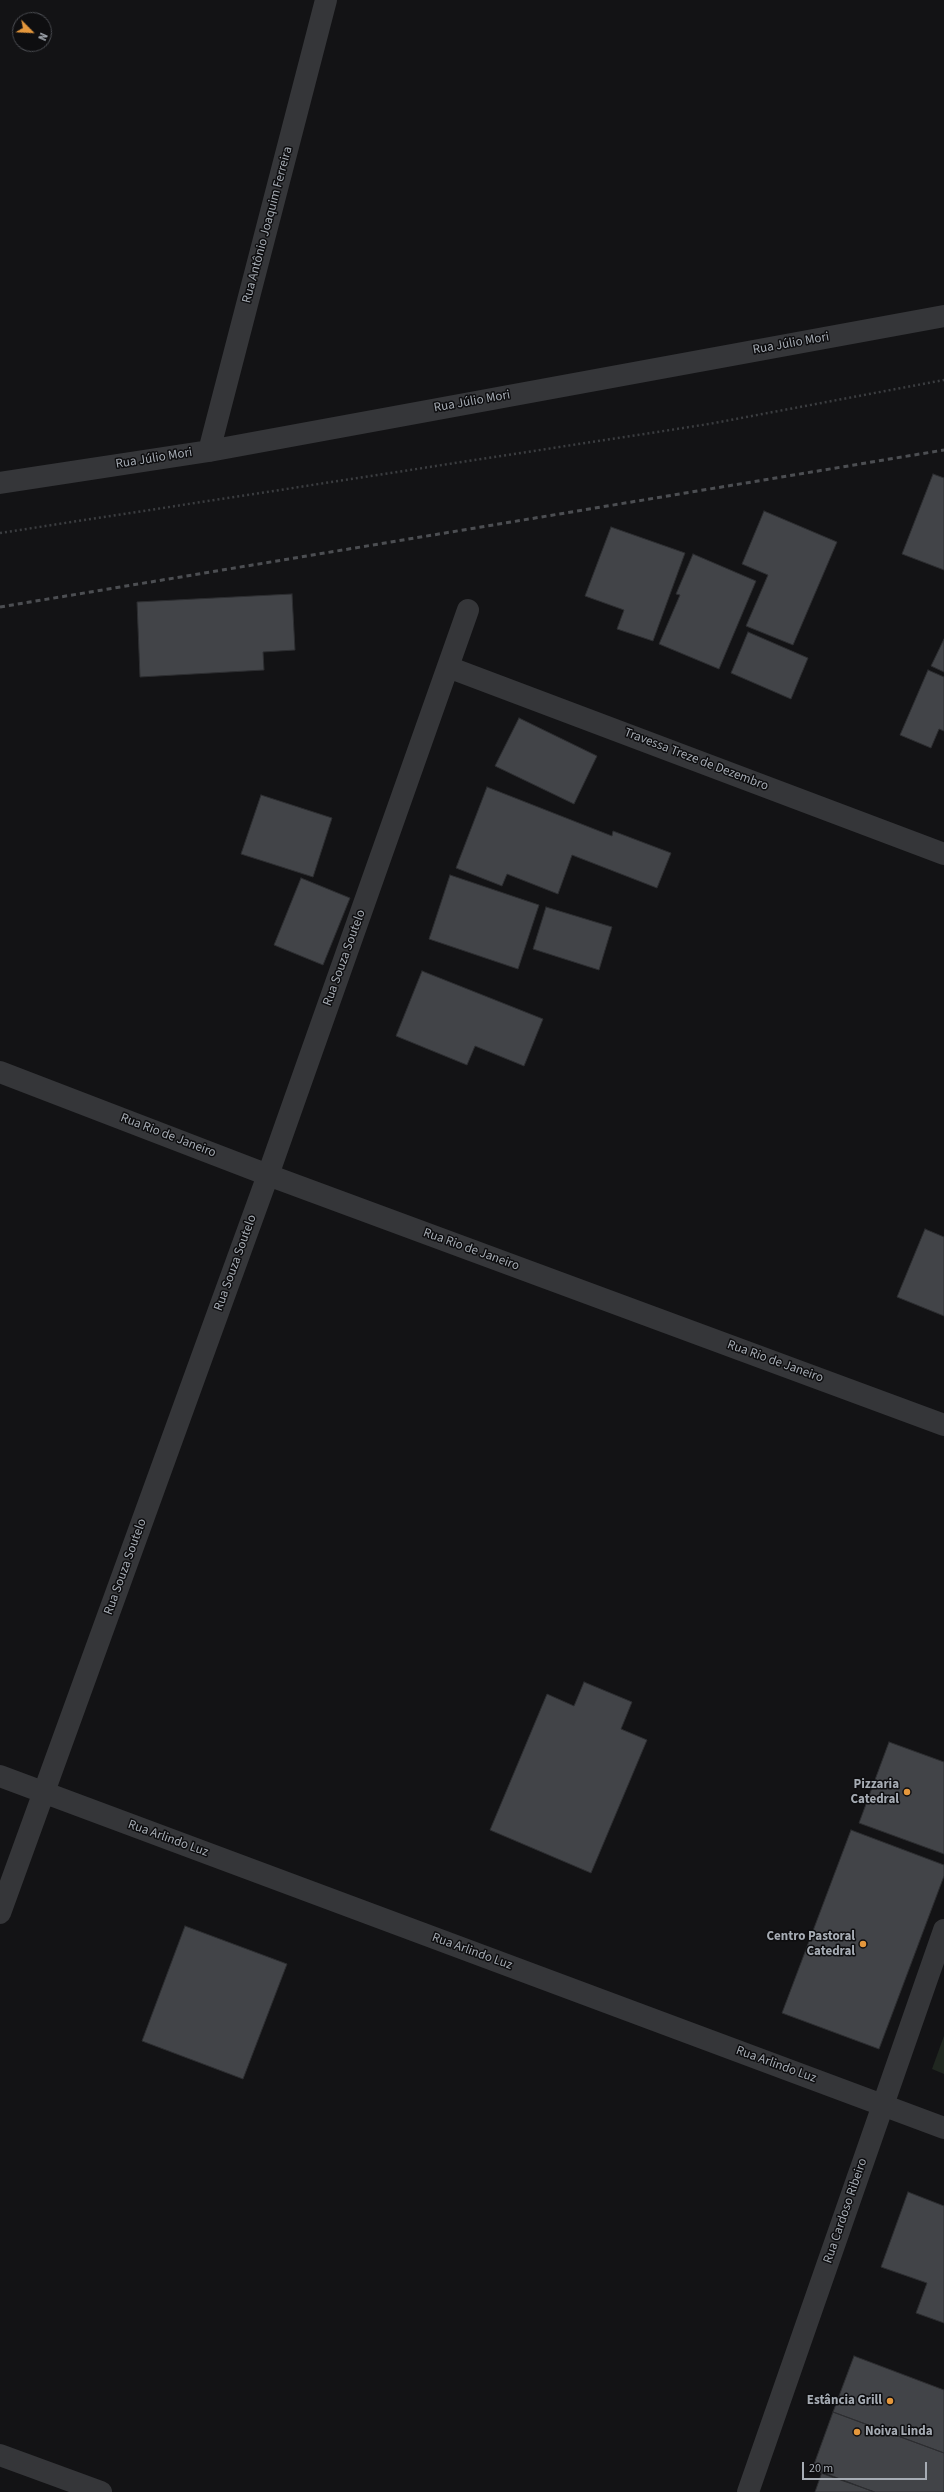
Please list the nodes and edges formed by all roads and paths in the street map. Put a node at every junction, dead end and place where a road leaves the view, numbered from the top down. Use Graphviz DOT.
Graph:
graph roads {
  1 [pos="326,0"];
  2 [pos="944,316"];
  3 [pos="944,380"];
  4 [pos="209,451"];
  5 [pos="0,483"];
  6 [pos="0,533"];
  7 [pos="468,610"];
  8 [pos="448,667"];
  9 [pos="944,854"];
  10 [pos="0,1072"];
  11 [pos="268,1175"];
  12 [pos="944,1425"];
  13 [pos="0,1776"];
  14 [pos="44,1792"];
  15 [pos="0,1913"];
  16 [pos="944,1930"];
  17 [pos="883,2106"];
  18 [pos="944,2128"];
  19 [pos="0,2455"];
  20 [pos="101,2492"];
  21 [pos="748,2492"];
  1 -- 4 [label="street, Rua Antônio Joaquim Ferreira"];
  2 -- 4 [label="street, Rua Júlio Mori"];
  3 -- 6 [label="path"];
  4 -- 5 [label="street, Rua Júlio Mori"];
  7 -- 8 [label="street, Rua Souza Soutelo"];
  8 -- 9 [label="street, Travessa Treze de Dezembro"];
  8 -- 11 [label="street, Rua Souza Soutelo"];
  10 -- 11 [label="street, Rua Rio de Janeiro"];
  11 -- 12 [label="street, Rua Rio de Janeiro"];
  11 -- 14 [label="street, Rua Souza Soutelo"];
  13 -- 14 [label="street, Rua Arlindo Luz"];
  14 -- 15 [label="street, Rua Souza Soutelo"];
  14 -- 17 [label="street, Rua Arlindo Luz"];
  16 -- 17 [label="street, Rua Cardoso Ribeiro"];
  17 -- 18 [label="street, Rua Arlindo Luz"];
  17 -- 21 [label="street, Rua Cardoso Ribeiro"];
  19 -- 20 [label="street"];
}
